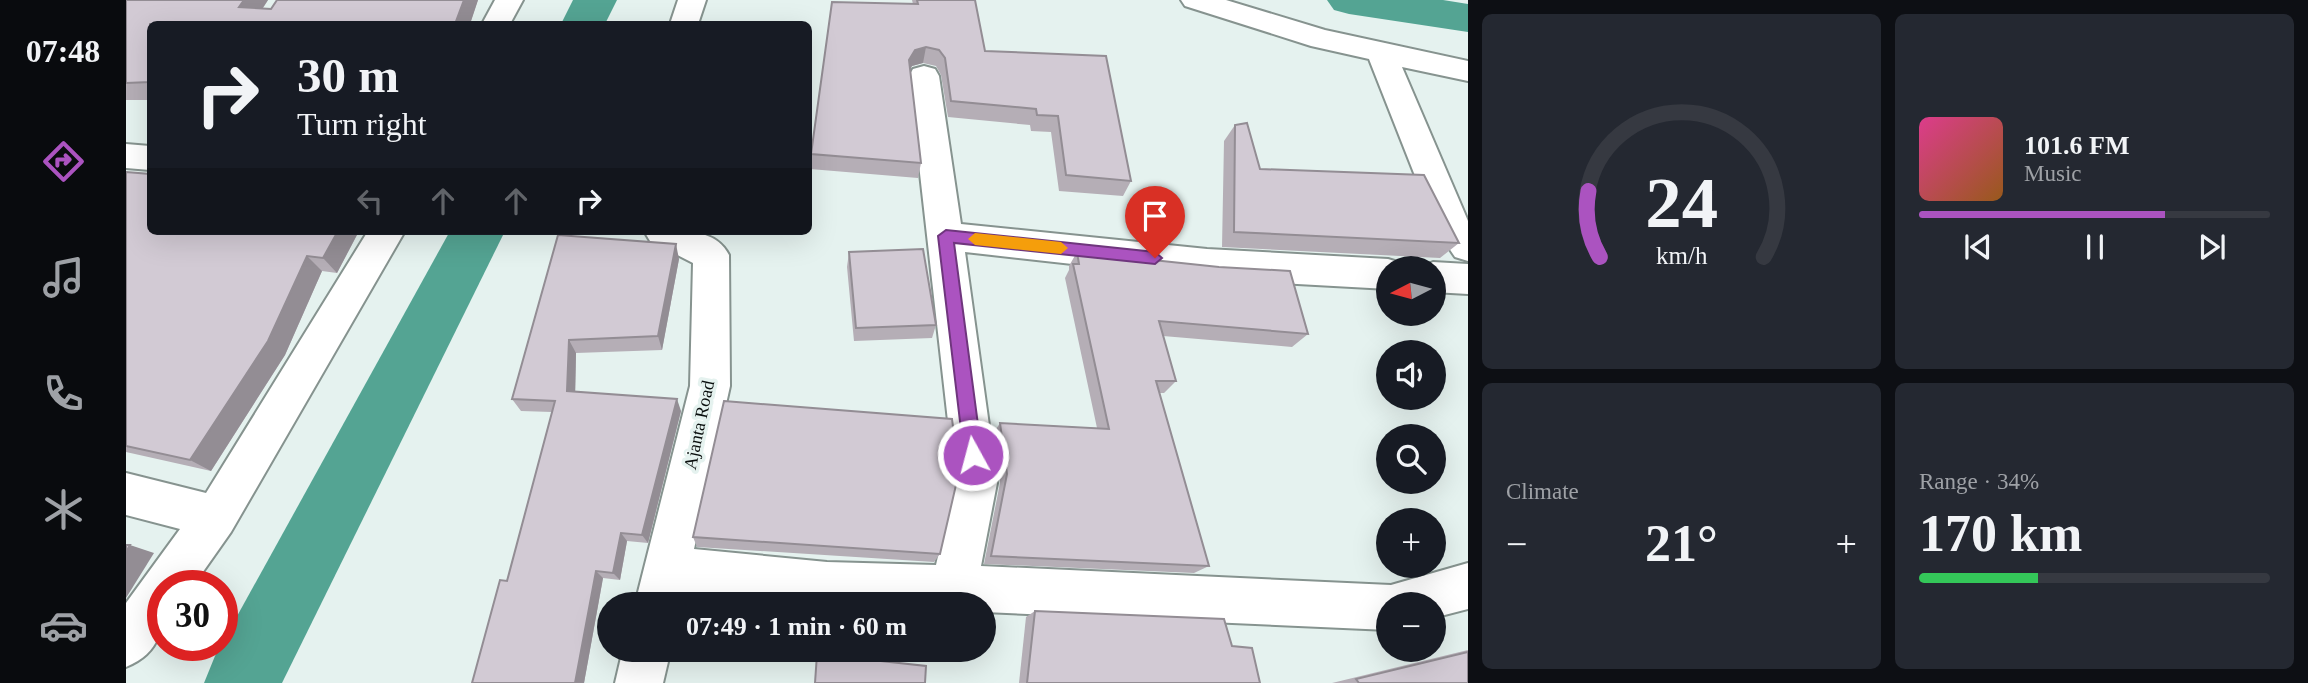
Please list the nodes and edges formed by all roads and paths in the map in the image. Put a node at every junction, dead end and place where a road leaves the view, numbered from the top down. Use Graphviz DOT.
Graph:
graph roads {
  1 [pos="509,0"];
  2 [pos="692,0"];
  3 [pos="1195,0"];
  4 [pos="498,21"];
  5 [pos="685,21"];
  6 [pos="1381,52"];
  7 [pos="1468,71"];
  8 [pos="925,76"];
  9 [pos="126,156"];
  10 [pos="147,158"];
  11 [pos="385,235"];
  12 [pos="670,235"];
  13 [pos="946,236"];
  14 [pos="1468,247"];
  15 [pos="1376,273"];
  16 [pos="1446,278"];
  17 [pos="1468,279"];
  18 [pos="126,494"];
  19 [pos="216,517"];
  20 [pos="178,570"];
  21 [pos="1468,586"];
  22 [pos="662,587"];
  23 [pos="954,588"];
  24 [pos="1446,592"];
  25 [pos="1376,606"];
  26 [pos="147,614"];
  27 [pos="126,643"];
  28 [pos="645,662"];
  29 [pos="639,683"];
  1 -- 4 [label="street"];
  2 -- 5 [label="street"];
  3 -- 6 [label="street"];
  6 -- 7 [label="street"];
  6 -- 14 [label="street"];
  8 -- 13 [label="street"];
  9 -- 10 [label="street"];
  11 -- 19 [label="street"];
  12 -- 22 [label="street, Ajanta Road"];
  13 -- 15 [label="street"];
  13 -- 23 [label="street"];
  16 -- 17 [label="street"];
  18 -- 19 [label="street"];
  19 -- 20 [label="street"];
  21 -- 24 [label="street"];
  22 -- 23 [label="street"];
  23 -- 25 [label="street"];
  26 -- 27 [label="street"];
  28 -- 29 [label="street"];
}
